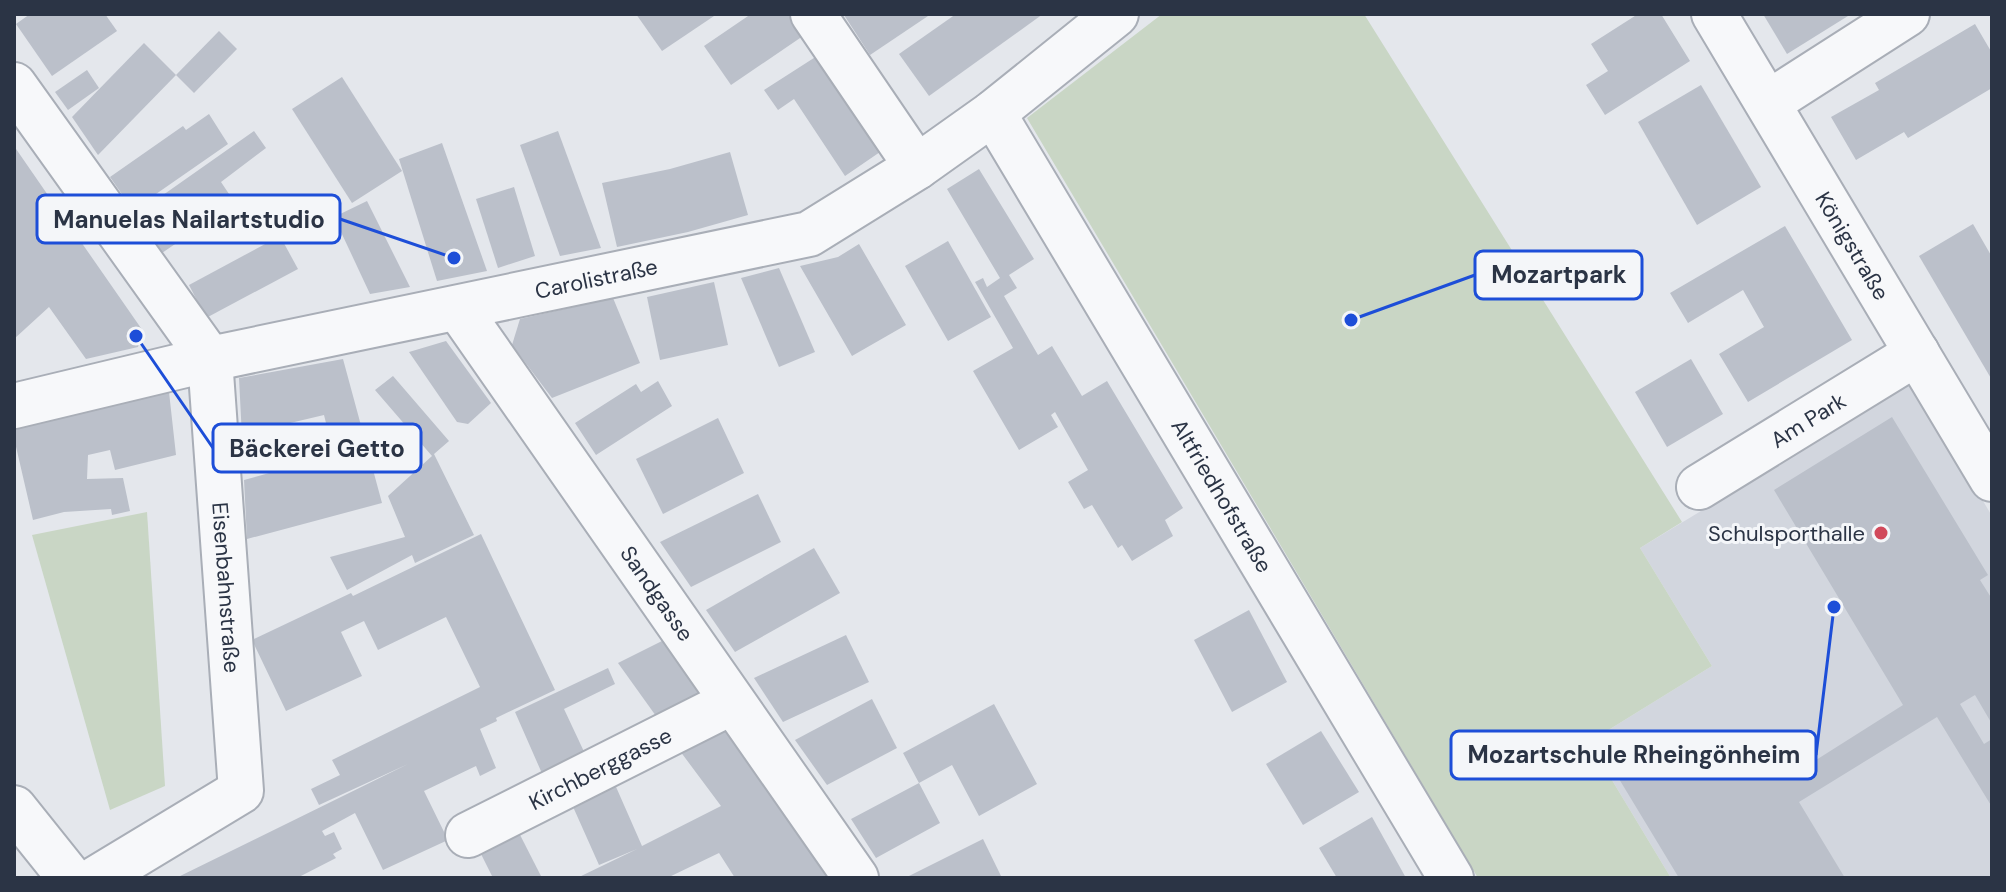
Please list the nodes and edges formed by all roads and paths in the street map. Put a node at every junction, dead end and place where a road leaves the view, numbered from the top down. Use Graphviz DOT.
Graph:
graph roads {
  1 [pos="813,14"];
  2 [pos="1116,14"];
  3 [pos="1714,14"];
  4 [pos="1907,14"];
  5 [pos="14,85"];
  6 [pos="1768,103"];
  7 [pos="993,113"];
  8 [pos="917,167"];
  9 [pos="458,308"];
  10 [pos="1917,353"];
  11 [pos="210,359"];
  12 [pos="14,406"];
  13 [pos="1992,479"];
  14 [pos="1699,487"];
  15 [pos="732,702"];
  16 [pos="14,808"];
  17 [pos="468,835"];
  18 [pos="70,878"];
  19 [pos="97,878"];
  20 [pos="856,878"];
  21 [pos="1451,878"];
  1 -- 8 [label="street"];
  2 -- 7 [label="street, Carolistraße"];
  3 -- 6 [label="street, Königstraße"];
  4 -- 6 [label="street"];
  5 -- 11 [label="street"];
  6 -- 10 [label="street, Königstraße"];
  7 -- 8 [label="street, Carolistraße"];
  7 -- 21 [label="street, Altfriedhofstraße"];
  8 -- 9 [label="street, Carolistraße"];
  9 -- 11 [label="street, Carolistraße"];
  9 -- 15 [label="street, Sandgasse"];
  10 -- 13 [label="street, Königstraße"];
  10 -- 14 [label="street, Am Park"];
  11 -- 12 [label="street, Carolistraße"];
  11 -- 19 [label="street, Eisenbahnstraße"];
  15 -- 17 [label="street, Kirchberggasse"];
  15 -- 20 [label="street, Sandgasse"];
  16 -- 18 [label="street"];
}
